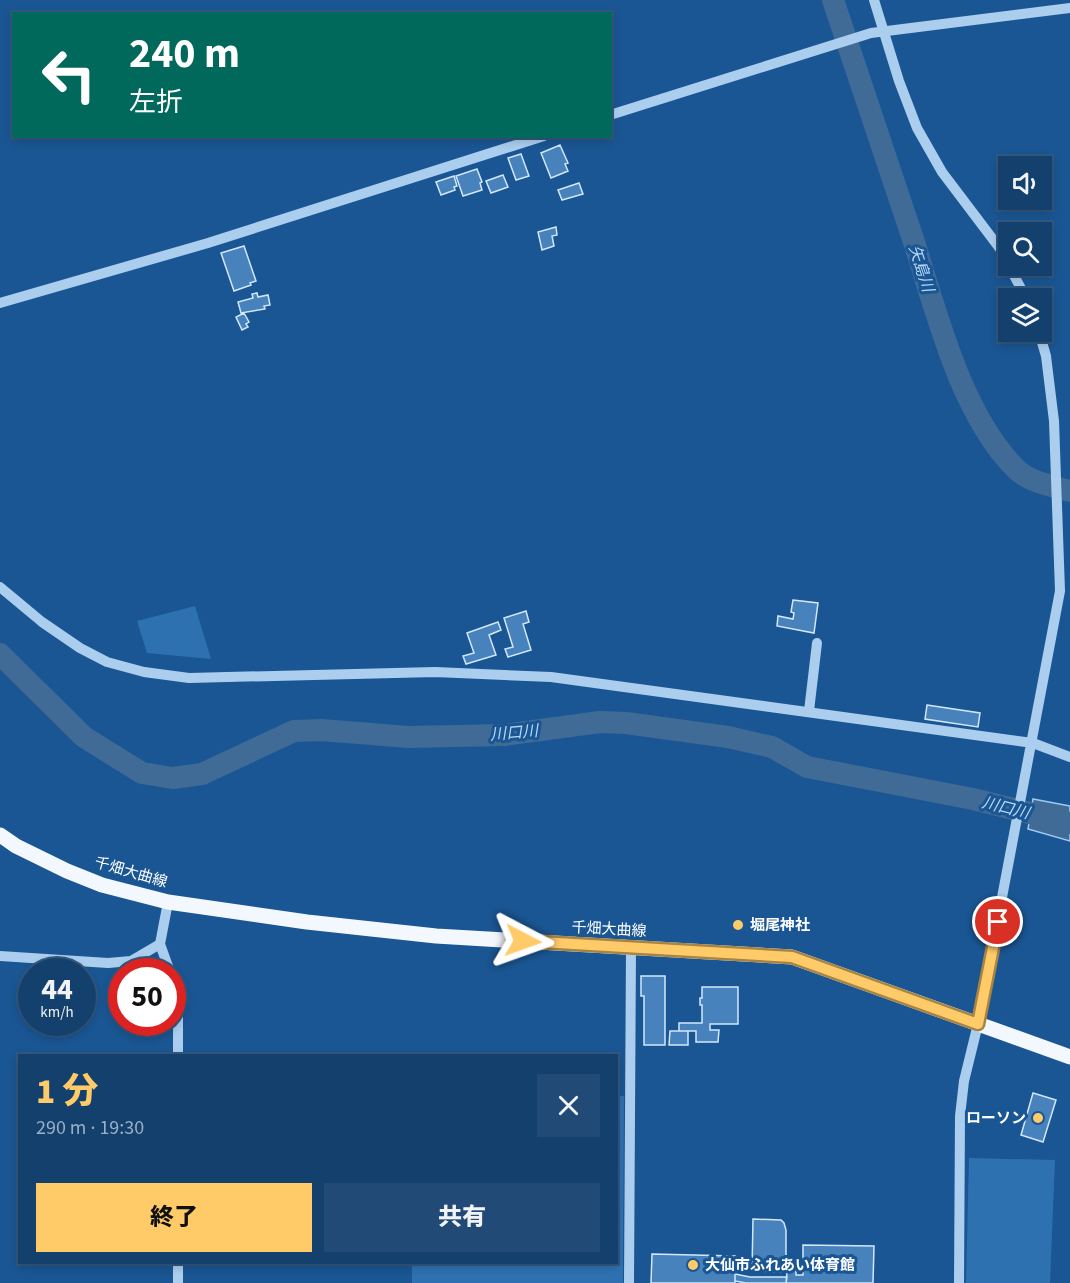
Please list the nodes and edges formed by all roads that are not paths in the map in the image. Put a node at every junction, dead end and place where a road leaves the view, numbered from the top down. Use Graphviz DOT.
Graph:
graph roads {
  1 [pos="874,0"];
  2 [pos="1070,8"];
  3 [pos="884,31"];
  4 [pos="612,114"];
  5 [pos="538,138"];
  6 [pos="998,246"];
  7 [pos="0,303"];
  8 [pos="1042,342"];
  9 [pos="0,587"];
  10 [pos="817,643"];
  11 [pos="809,711"];
  12 [pos="1033,743"];
  13 [pos="1070,757"];
  14 [pos="0,834"];
  15 [pos="168,902"];
  16 [pos="160,944"];
  17 [pos="631,948"];
  18 [pos="0,956"];
  19 [pos="165,958"];
  20 [pos="978,1024"];
  21 [pos="178,1036"];
  22 [pos="178,1054"];
  23 [pos="1070,1057"];
  24 [pos="178,1264"];
  25 [pos="178,1283"];
  26 [pos="629,1283"];
  27 [pos="959,1283"];
  1 -- 3 [label="street"];
  2 -- 3 [label="street"];
  3 -- 4 [label="street"];
  3 -- 6 [label="street"];
  5 -- 7 [label="street"];
  8 -- 12 [label="street"];
  9 -- 11 [label="street"];
  10 -- 11 [label="street"];
  11 -- 12 [label="street"];
  12 -- 13 [label="street"];
  12 -- 20 [label="street"];
  14 -- 15 [label="main road, 千畑大曲線"];
  15 -- 16 [label="street"];
  15 -- 17 [label="main road, 千畑大曲線"];
  16 -- 18 [label="street"];
  16 -- 19 [label="street"];
  17 -- 20 [label="main road, 千畑大曲線"];
  17 -- 26 [label="street"];
  20 -- 23 [label="main road, 千畑大曲線"];
  20 -- 27 [label="street"];
  21 -- 22 [label="street"];
  24 -- 25 [label="street"];
}
